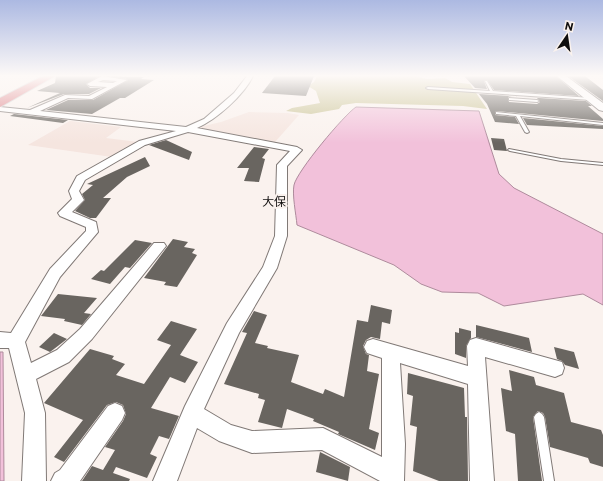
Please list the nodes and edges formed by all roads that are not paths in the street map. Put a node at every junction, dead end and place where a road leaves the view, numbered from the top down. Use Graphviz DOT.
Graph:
graph roads {
  1 [pos="62,98"];
  2 [pos="231,98"];
  3 [pos="585,98"];
  4 [pos="510,99"];
  5 [pos="593,99"];
  6 [pos="528,100"];
  7 [pos="537,101"];
  8 [pos="603,108"];
  9 [pos="0,109"];
  10 [pos="32,112"];
  11 [pos="497,113"];
  12 [pos="518,116"];
  13 [pos="603,124"];
  14 [pos="187,130"];
  15 [pos="528,132"];
  16 [pos="510,150"];
  17 [pos="603,164"];
  18 [pos="159,246"];
  19 [pos="8,340"];
  20 [pos="555,368"];
  21 [pos="25,375"];
  22 [pos="478,378"];
  23 [pos="115,413"];
  24 [pos="192,413"];
  25 [pos="540,417"];
  26 [pos="392,477"];
  27 [pos="34,481"];
  28 [pos="63,481"];
  29 [pos="164,481"];
  30 [pos="482,481"];
  31 [pos="548,481"];
  1 -- 10 [label="street"];
  2 -- 14 [label="street"];
  3 -- 5 [label="lane"];
  4 -- 6 [label="lane"];
  5 -- 8 [label="street"];
  6 -- 7 [label="lane"];
  9 -- 10 [label="street"];
  10 -- 14 [label="street"];
  11 -- 12 [label="lane"];
  12 -- 13 [label="lane"];
  12 -- 15 [label="lane"];
  14 -- 19 [label="street"];
  14 -- 24 [label="street"];
  16 -- 17 [label="lane"];
  18 -- 21 [label="street"];
  19 -- 21 [label="street"];
  20 -- 22 [label="street"];
  21 -- 27 [label="street"];
  22 -- 26 [label="street"];
  22 -- 30 [label="street"];
  23 -- 28 [label="street"];
  24 -- 26 [label="street"];
  24 -- 29 [label="street"];
  25 -- 31 [label="lane"];
}
